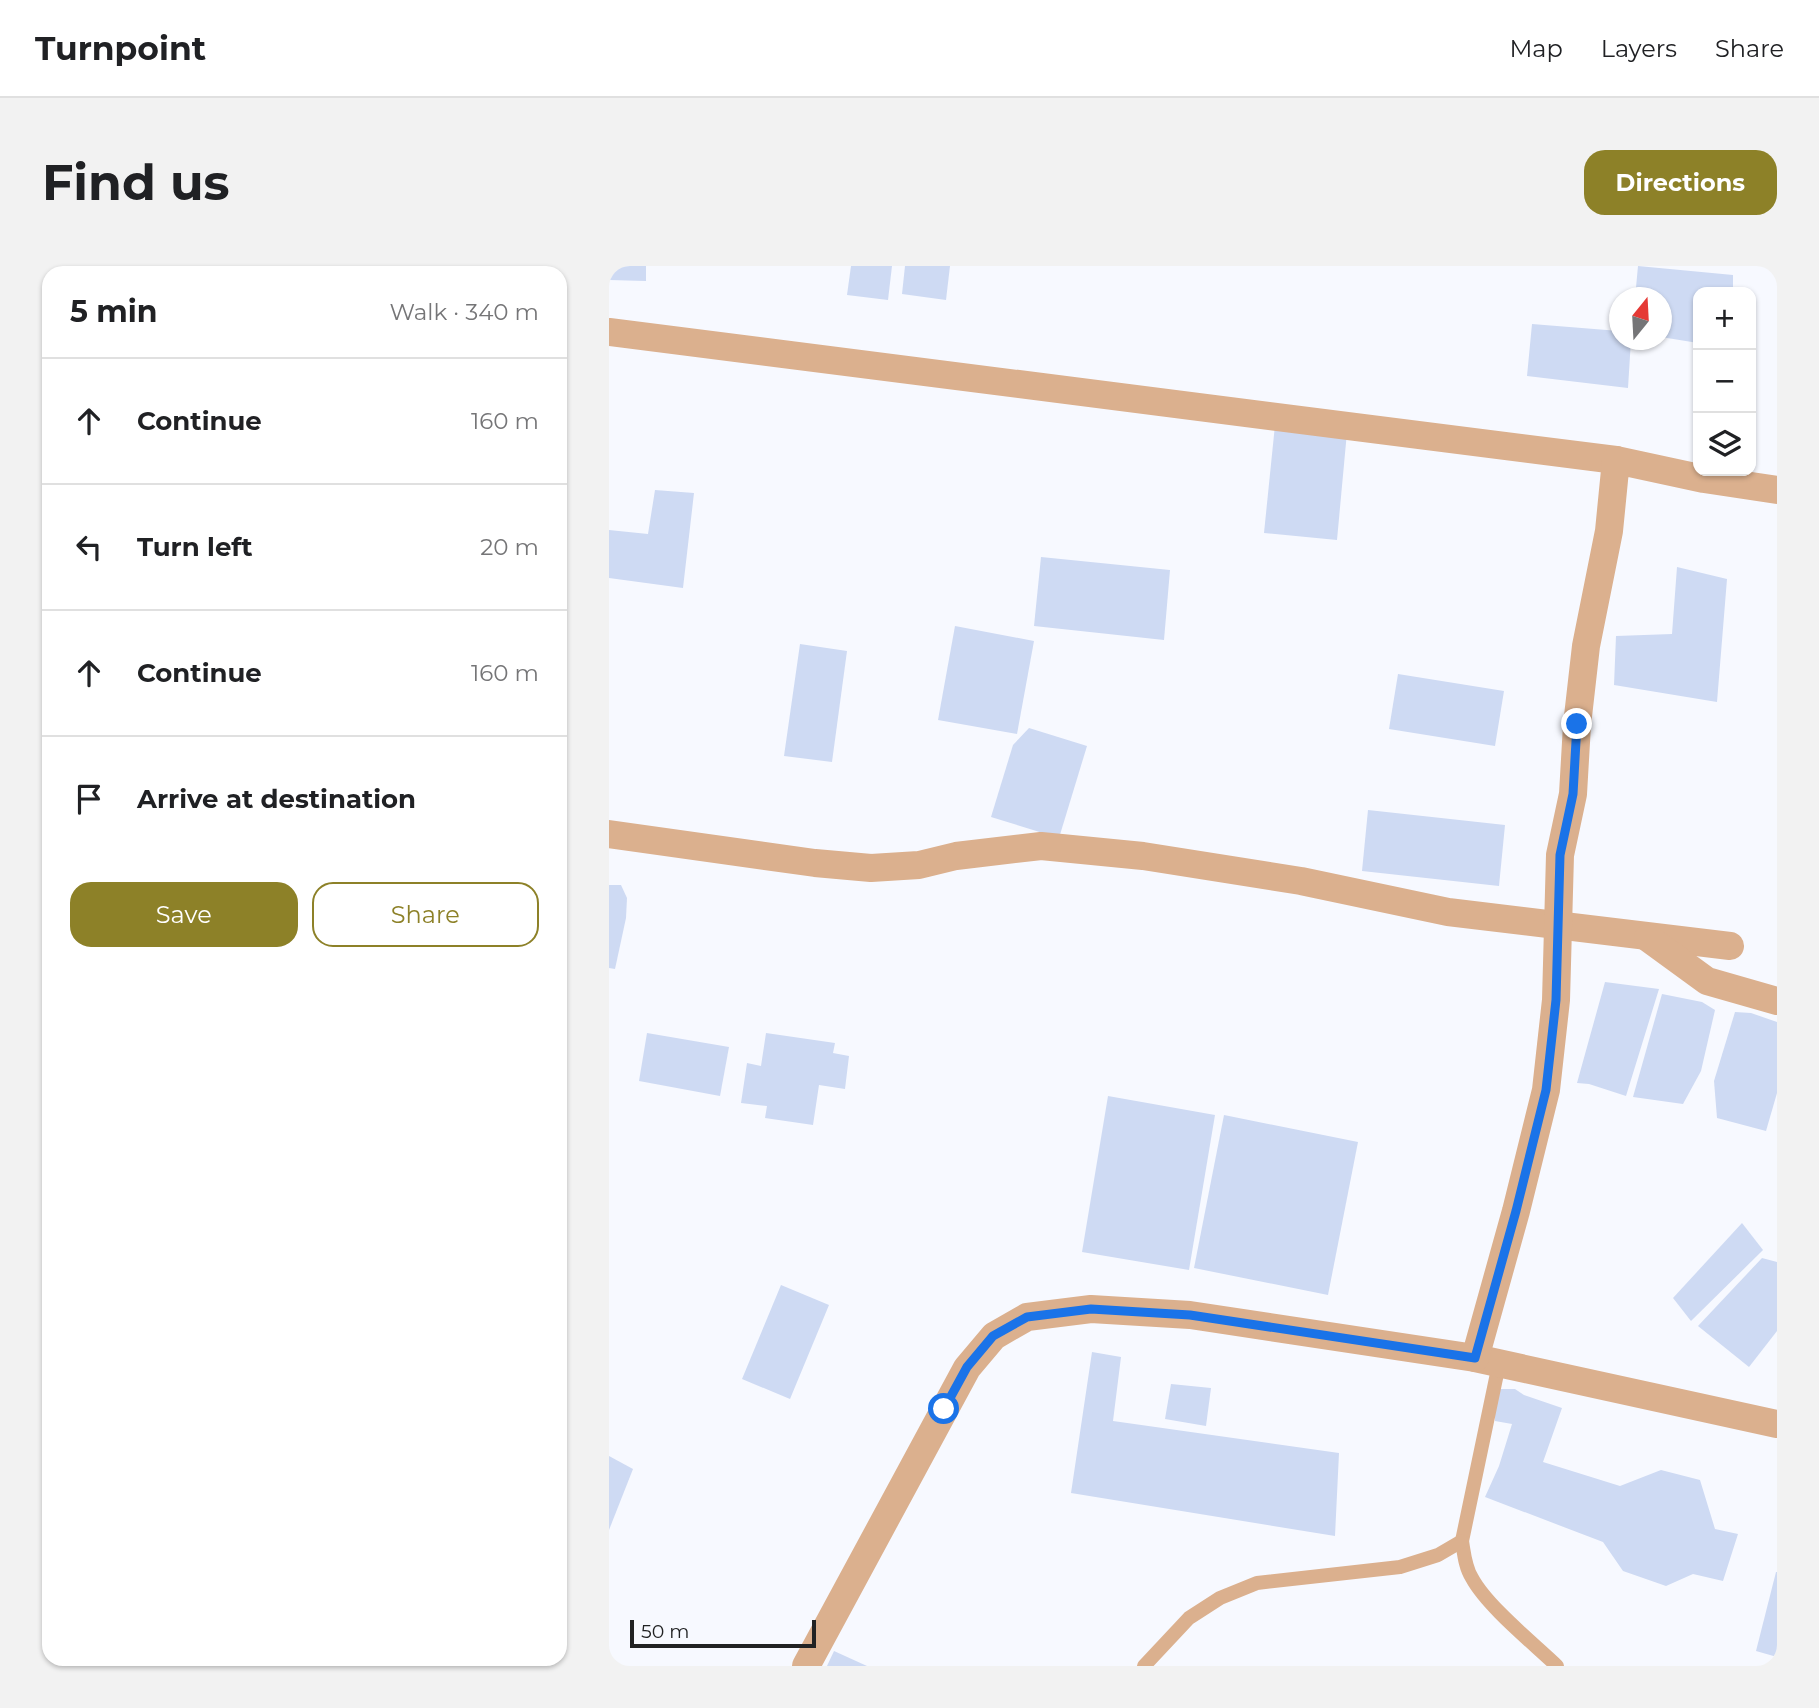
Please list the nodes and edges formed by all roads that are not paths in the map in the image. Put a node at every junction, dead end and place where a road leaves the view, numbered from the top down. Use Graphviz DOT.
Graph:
graph roads {
  1 [pos="609,331"];
  2 [pos="1616,460"];
  3 [pos="1777,490"];
  4 [pos="609,834"];
  5 [pos="1556,926"];
  6 [pos="1646,937"];
  7 [pos="1730,946"];
  8 [pos="1777,1001"];
  9 [pos="1487,1361"];
  10 [pos="1777,1424"];
  11 [pos="1462,1541"];
  12 [pos="806,1666"];
  13 [pos="1144,1666"];
  14 [pos="1557,1666"];
  1 -- 2 [label="street"];
  2 -- 3 [label="street"];
  2 -- 5 [label="street"];
  4 -- 5 [label="street"];
  5 -- 6 [label="street"];
  5 -- 9 [label="street"];
  6 -- 7 [label="street"];
  6 -- 8 [label="street"];
  9 -- 10 [label="street"];
  9 -- 11 [label="lane"];
  9 -- 12 [label="street"];
  11 -- 13 [label="lane"];
  11 -- 14 [label="lane"];
}
